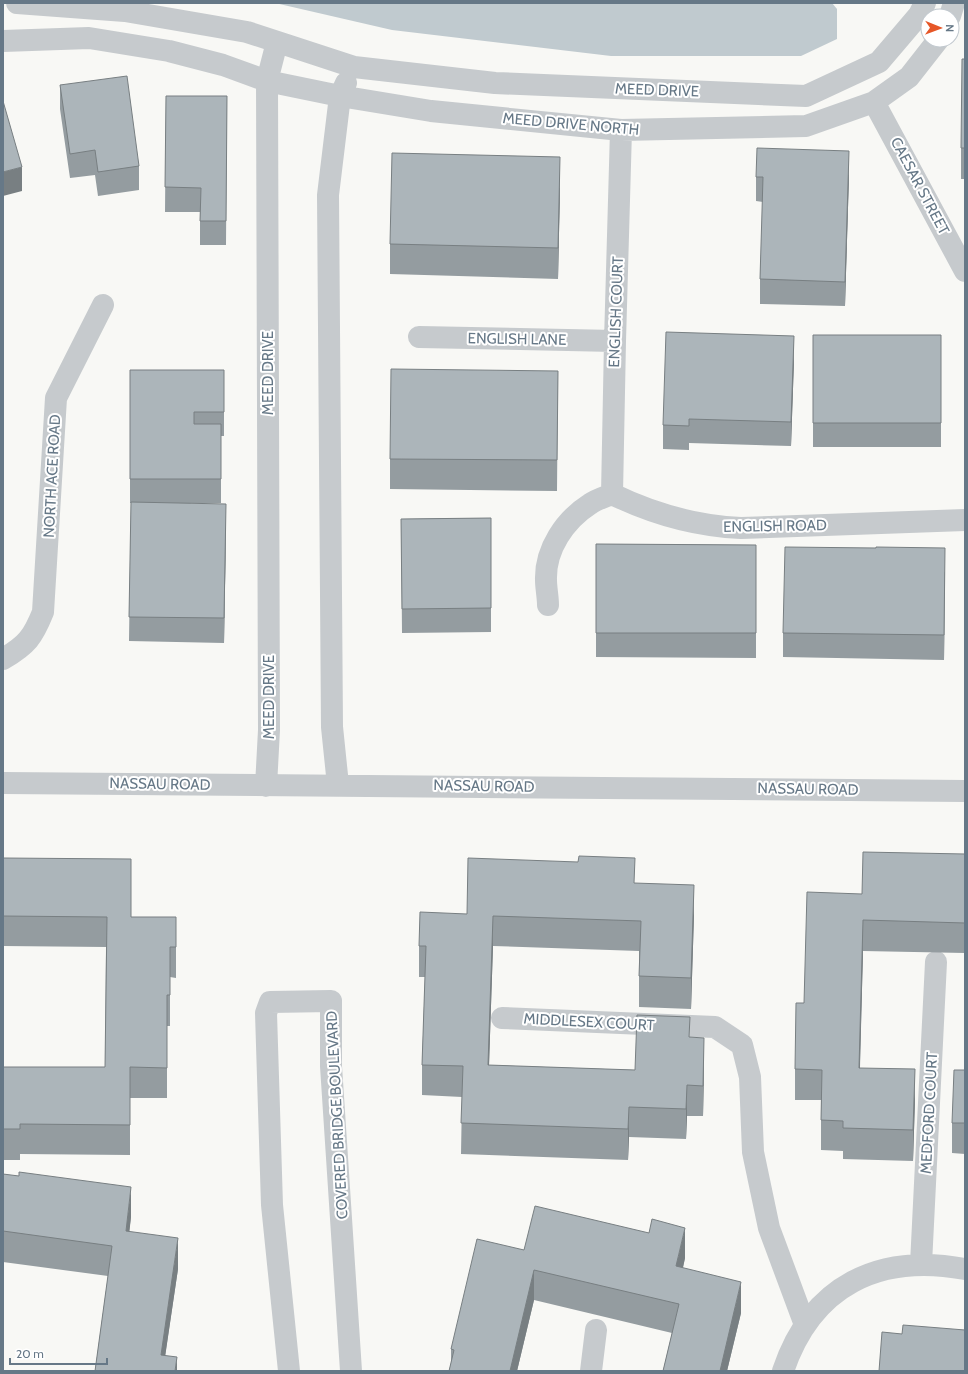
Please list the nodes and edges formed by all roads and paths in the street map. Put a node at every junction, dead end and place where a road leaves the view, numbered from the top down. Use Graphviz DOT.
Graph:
graph roads {
  1 [pos="17,3"];
  2 [pos="925,3"];
  3 [pos="3,41"];
  4 [pos="277,42"];
  5 [pos="932,48"];
  6 [pos="354,67"];
  7 [pos="267,81"];
  8 [pos="340,96"];
  9 [pos="874,102"];
  10 [pos="622,130"];
  11 [pos="958,244"];
  12 [pos="965,271"];
  13 [pos="103,305"];
  14 [pos="419,337"];
  15 [pos="614,341"];
  16 [pos="612,494"];
  17 [pos="965,520"];
  18 [pos="548,605"];
  19 [pos="11,654"];
  20 [pos="3,782"];
  21 [pos="338,785"];
  22 [pos="266,786"];
  23 [pos="965,791"];
  24 [pos="936,962"];
  25 [pos="502,1018"];
  26 [pos="921,1264"];
  27 [pos="965,1268"];
  28 [pos="805,1325"];
  29 [pos="596,1330"];
  30 [pos="289,1371"];
  31 [pos="351,1371"];
  32 [pos="591,1371"];
  33 [pos="783,1371"];
  1 -- 4 [label="street"];
  2 -- 6 [label="street, MEED DRIVE"];
  3 -- 7 [label="street, MEED DRIVE NORTH"];
  4 -- 6 [label="street, MEED DRIVE"];
  4 -- 7 [label="street, MEED DRIVE"];
  5 -- 9 [label="street"];
  6 -- 8 [label="street"];
  7 -- 8 [label="street, MEED DRIVE NORTH"];
  7 -- 22 [label="street, MEED DRIVE"];
  8 -- 10 [label="street, MEED DRIVE NORTH"];
  8 -- 21 [label="street"];
  9 -- 10 [label="street, MEED DRIVE NORTH"];
  9 -- 11 [label="street, CAESAR STREET"];
  10 -- 15 [label="street, ENGLISH COURT"];
  11 -- 12 [label="street, CAESAR STREET"];
  13 -- 19 [label="street, NORTH ACE ROAD"];
  14 -- 15 [label="street, ENGLISH LANE"];
  15 -- 16 [label="street, ENGLISH COURT"];
  16 -- 17 [label="street, ENGLISH ROAD"];
  16 -- 18 [label="street"];
  20 -- 22 [label="street, NASSAU ROAD"];
  21 -- 22 [label="street, NASSAU ROAD"];
  21 -- 23 [label="street, NASSAU ROAD"];
  24 -- 26 [label="street, MEDFORD COURT"];
  25 -- 28 [label="street, MIDDLESEX COURT"];
  26 -- 27 [label="street"];
  26 -- 28 [label="street"];
  28 -- 33 [label="street"];
  29 -- 32 [label="street"];
  30 -- 31 [label="street, COVERED BRIDGE BOULEVARD"];
}
